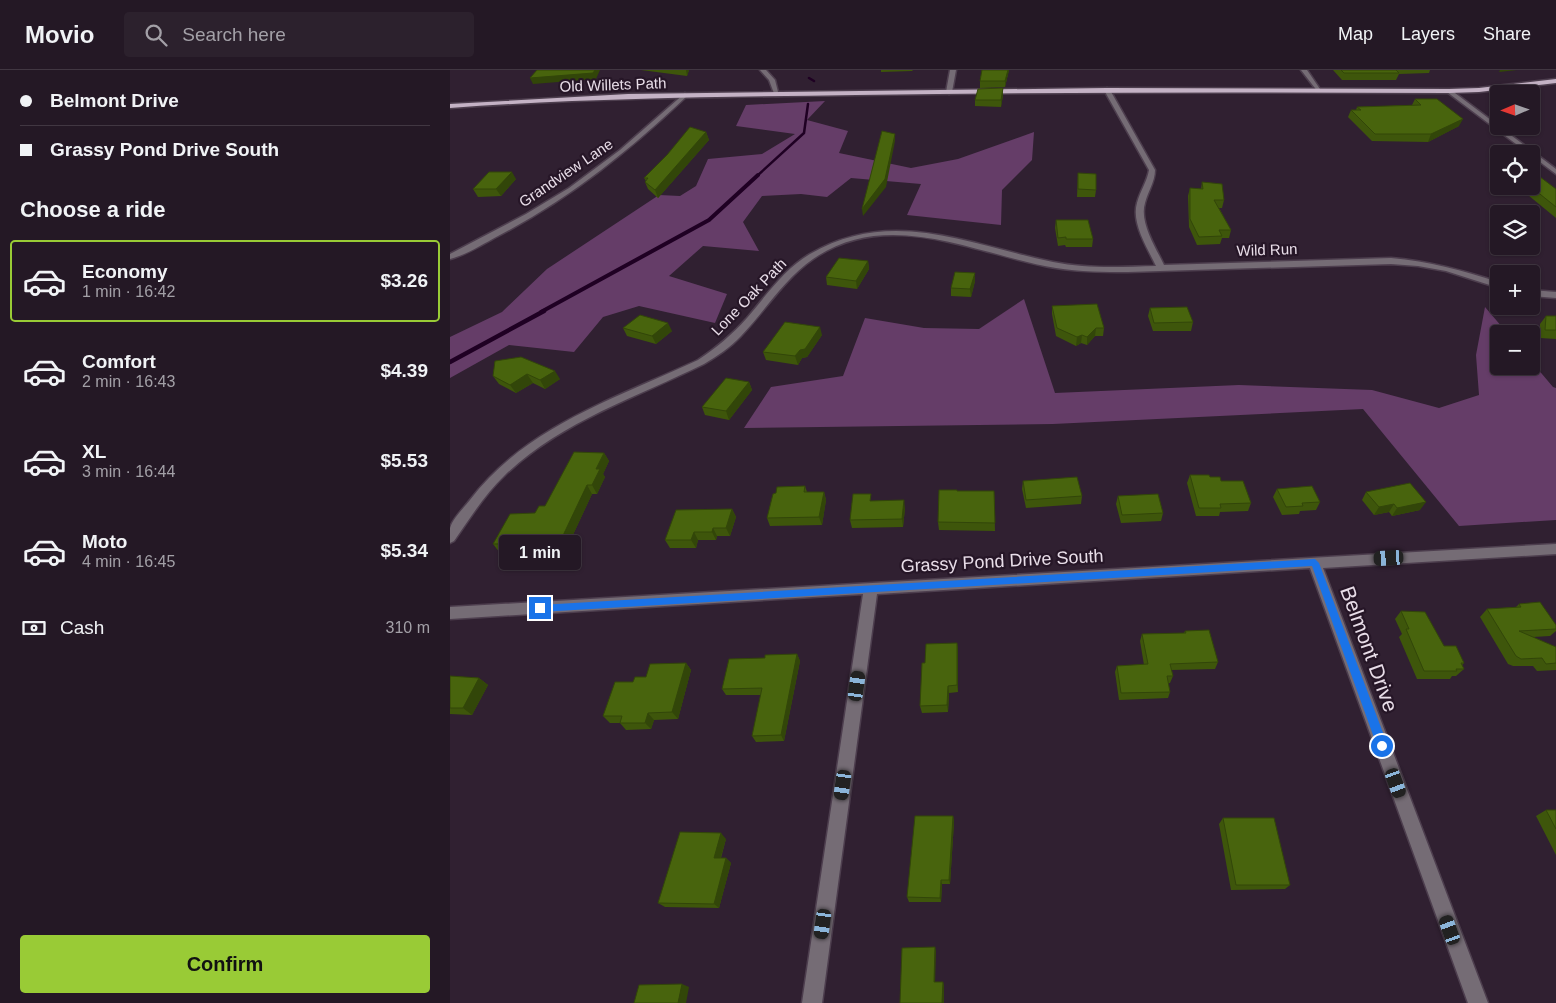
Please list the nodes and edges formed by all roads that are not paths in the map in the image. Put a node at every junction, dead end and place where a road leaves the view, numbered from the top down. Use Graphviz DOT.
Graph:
graph roads {
  1 [pos="763,70"];
  2 [pos="953,70"];
  3 [pos="1304,70"];
  4 [pos="1556,81"];
  5 [pos="1107,90"];
  6 [pos="1320,91"];
  7 [pos="1449,91"];
  8 [pos="949,92"];
  9 [pos="778,95"];
  10 [pos="685,96"];
  11 [pos="450,106"];
  12 [pos="1556,172"];
  13 [pos="450,257"];
  14 [pos="1034,260"];
  15 [pos="1161,268"];
  16 [pos="1490,282"];
  17 [pos="1540,294"];
  18 [pos="1556,296"];
  19 [pos="450,538"];
  20 [pos="1556,549"];
  21 [pos="1315,563"];
  22 [pos="871,588"];
  23 [pos="450,613"];
  24 [pos="812,1003"];
  25 [pos="1478,1003"];
  1 -- 9 [label="street"];
  2 -- 8 [label="street"];
  3 -- 6 [label="street"];
  4 -- 7 [label="main road, Old Willets Path"];
  5 -- 6 [label="main road, Old Willets Path"];
  5 -- 8 [label="main road, Old Willets Path"];
  5 -- 15 [label="street"];
  6 -- 7 [label="main road, Old Willets Path"];
  7 -- 12 [label="street"];
  8 -- 9 [label="main road, Old Willets Path"];
  9 -- 10 [label="main road, Old Willets Path"];
  10 -- 11 [label="main road, Old Willets Path"];
  10 -- 13 [label="street, Grandview Lane"];
  14 -- 15 [label="street, Wild Run"];
  14 -- 19 [label="street, Lone Oak Path"];
  15 -- 16 [label="street, Wild Run"];
  17 -- 18 [label="street"];
  20 -- 21 [label="street, Grassy Pond Drive South"];
  21 -- 22 [label="street, Grassy Pond Drive South"];
  21 -- 25 [label="street, Belmont Drive"];
  22 -- 23 [label="street, Grassy Pond Drive South"];
  22 -- 24 [label="street"];
}
